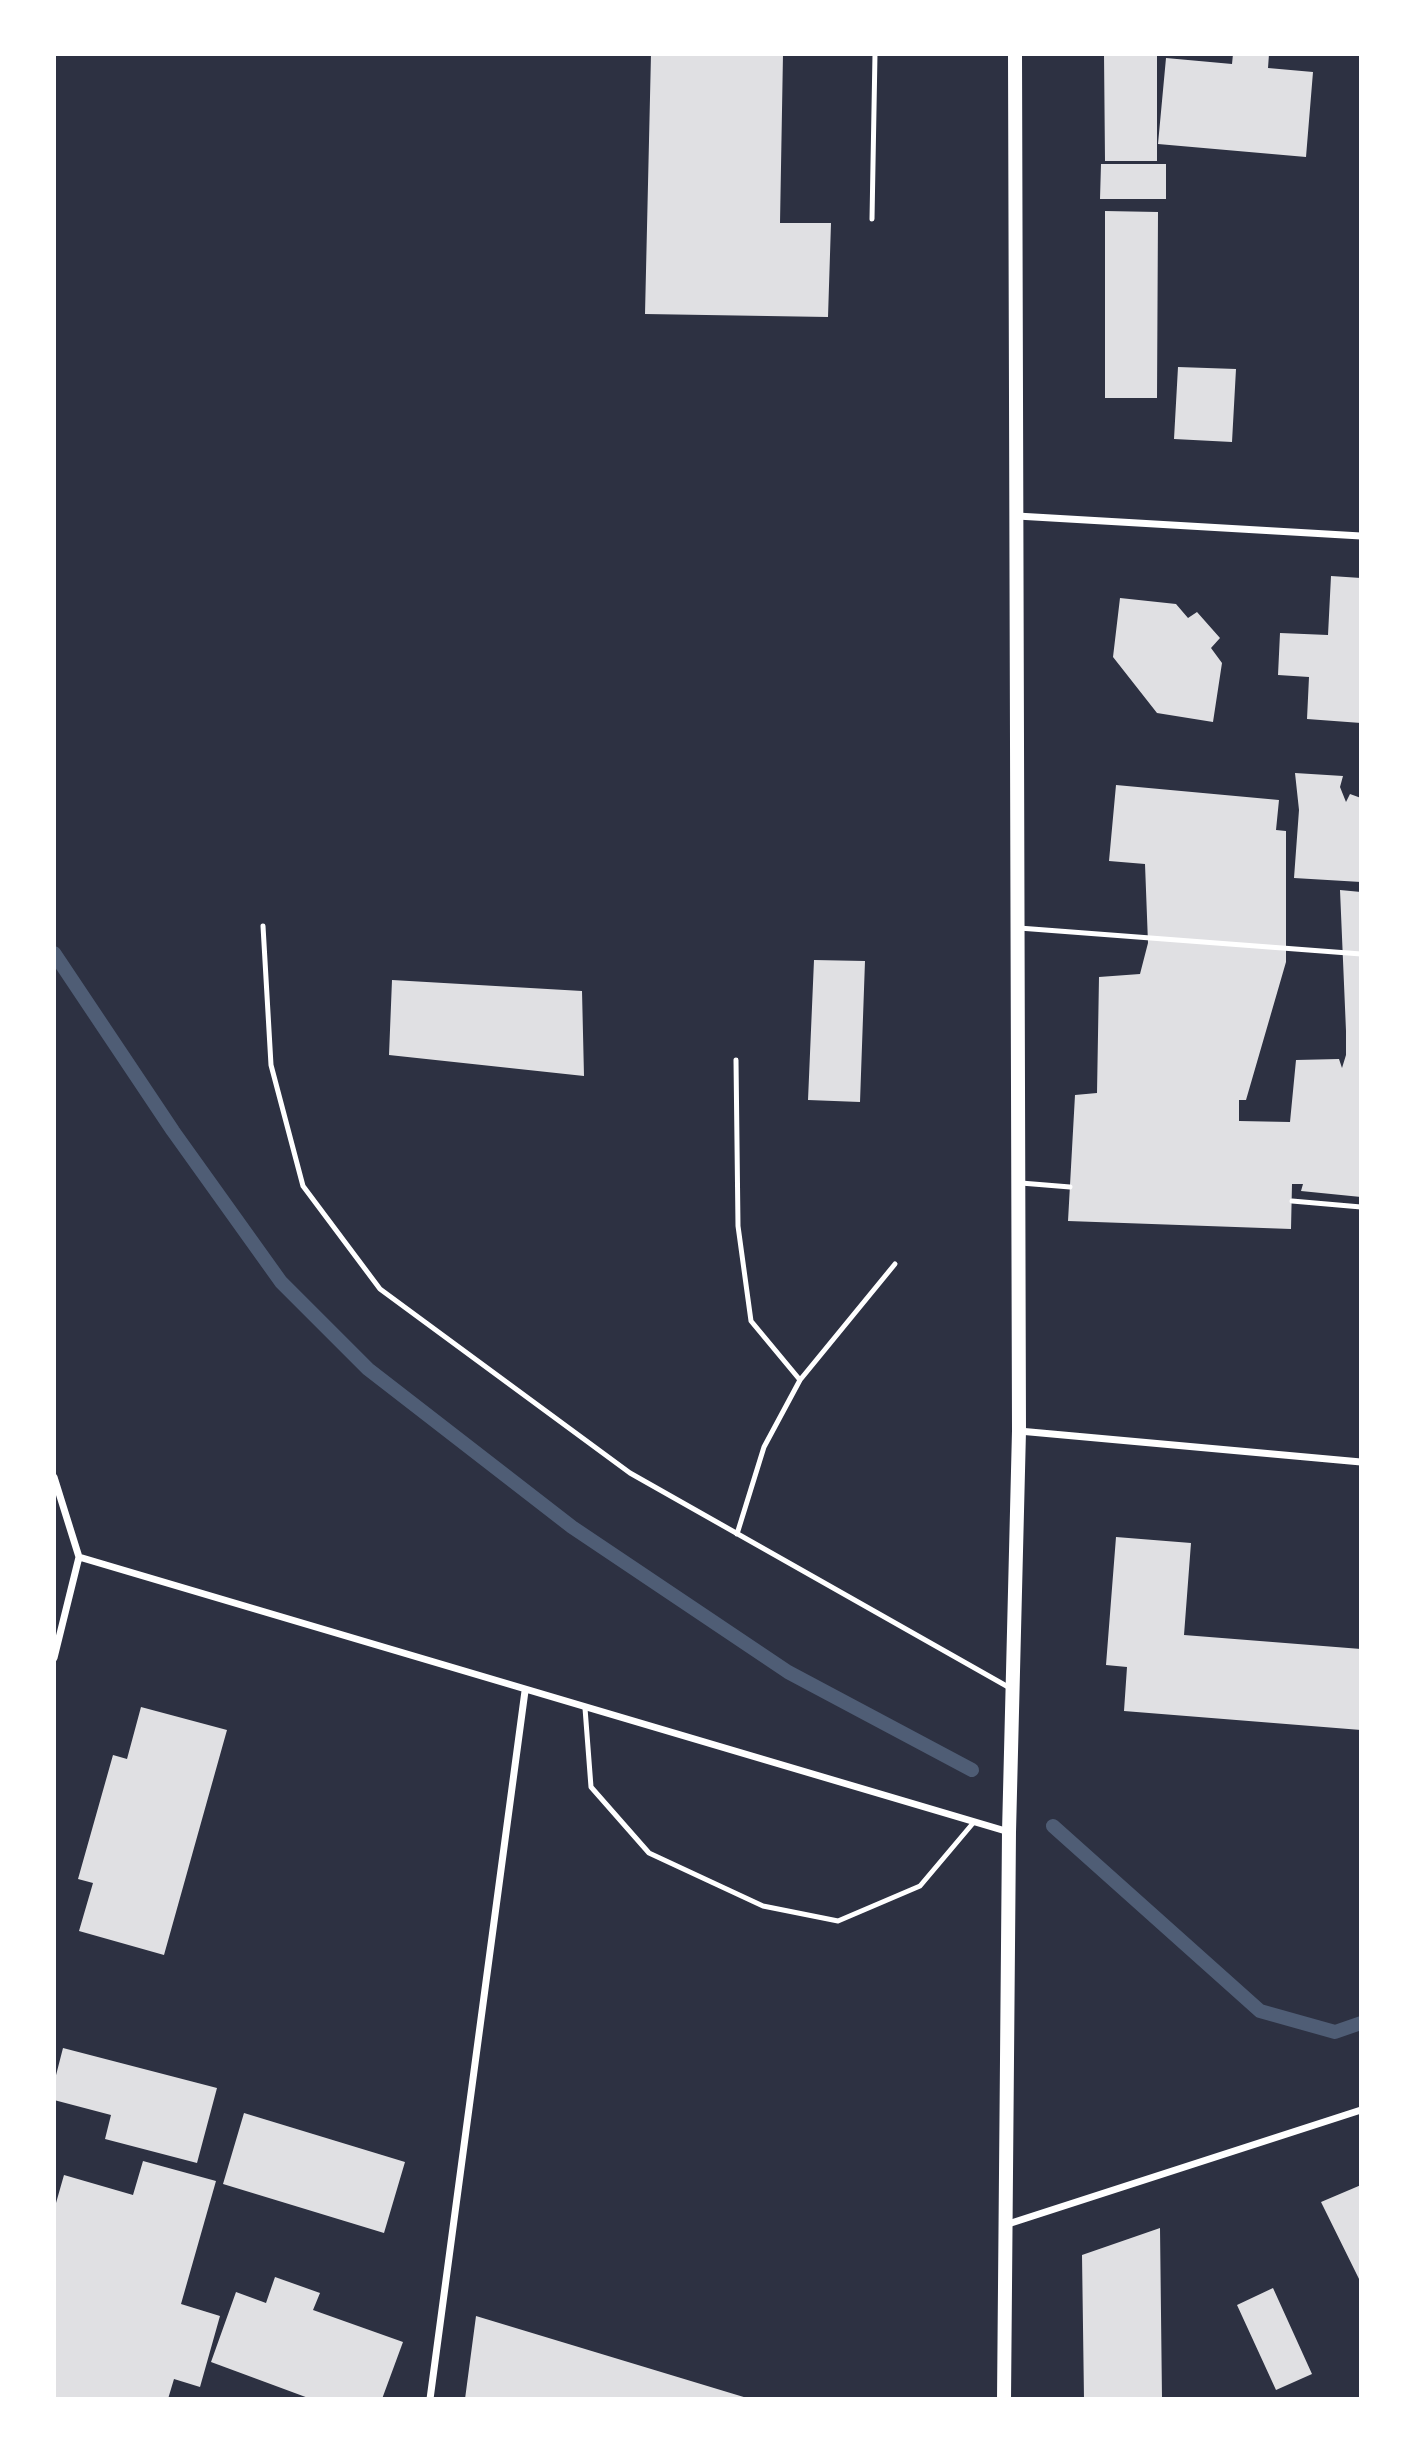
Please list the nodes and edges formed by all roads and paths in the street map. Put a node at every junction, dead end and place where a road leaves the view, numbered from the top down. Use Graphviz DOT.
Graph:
graph roads {
  1 [pos="875,54"];
  2 [pos="1015,54"];
  3 [pos="872,219"];
  4 [pos="1017,516"];
  5 [pos="1361,536"];
  6 [pos="263,926"];
  7 [pos="1019,928"];
  8 [pos="1361,954"];
  9 [pos="736,1060"];
  10 [pos="1019,1182"];
  11 [pos="1070,1187"];
  12 [pos="1292,1202"];
  13 [pos="1361,1207"];
  14 [pos="895,1264"];
  15 [pos="800,1380"];
  16 [pos="1019,1431"];
  17 [pos="1361,1462"];
  18 [pos="54,1476"];
  19 [pos="737,1534"];
  20 [pos="79,1557"];
  21 [pos="54,1658"];
  22 [pos="1013,1690"];
  23 [pos="525,1691"];
  24 [pos="585,1708"];
  25 [pos="974,1822"];
  26 [pos="1009,1832"];
  27 [pos="1361,2110"];
  28 [pos="1005,2225"];
  29 [pos="430,2399"];
  30 [pos="1003,2399"];
  1 -- 3 [label="lane"];
  2 -- 4 [label="main road"];
  4 -- 5 [label="street"];
  4 -- 7 [label="main road"];
  6 -- 19 [label="lane"];
  7 -- 8 [label="lane"];
  7 -- 10 [label="main road"];
  9 -- 15 [label="lane"];
  10 -- 11 [label="lane"];
  10 -- 16 [label="main road"];
  12 -- 13 [label="lane"];
  14 -- 15 [label="lane"];
  15 -- 19 [label="lane"];
  16 -- 17 [label="street"];
  16 -- 22 [label="main road"];
  18 -- 20 [label="street"];
  19 -- 22 [label="lane"];
  20 -- 21 [label="street"];
  20 -- 23 [label="street"];
  22 -- 26 [label="main road"];
  23 -- 24 [label="street"];
  23 -- 29 [label="street"];
  24 -- 25 [label="street"];
  24 -- 25 [label="lane"];
  25 -- 26 [label="street"];
  26 -- 28 [label="main road"];
  27 -- 28 [label="street"];
  28 -- 30 [label="main road"];
}
